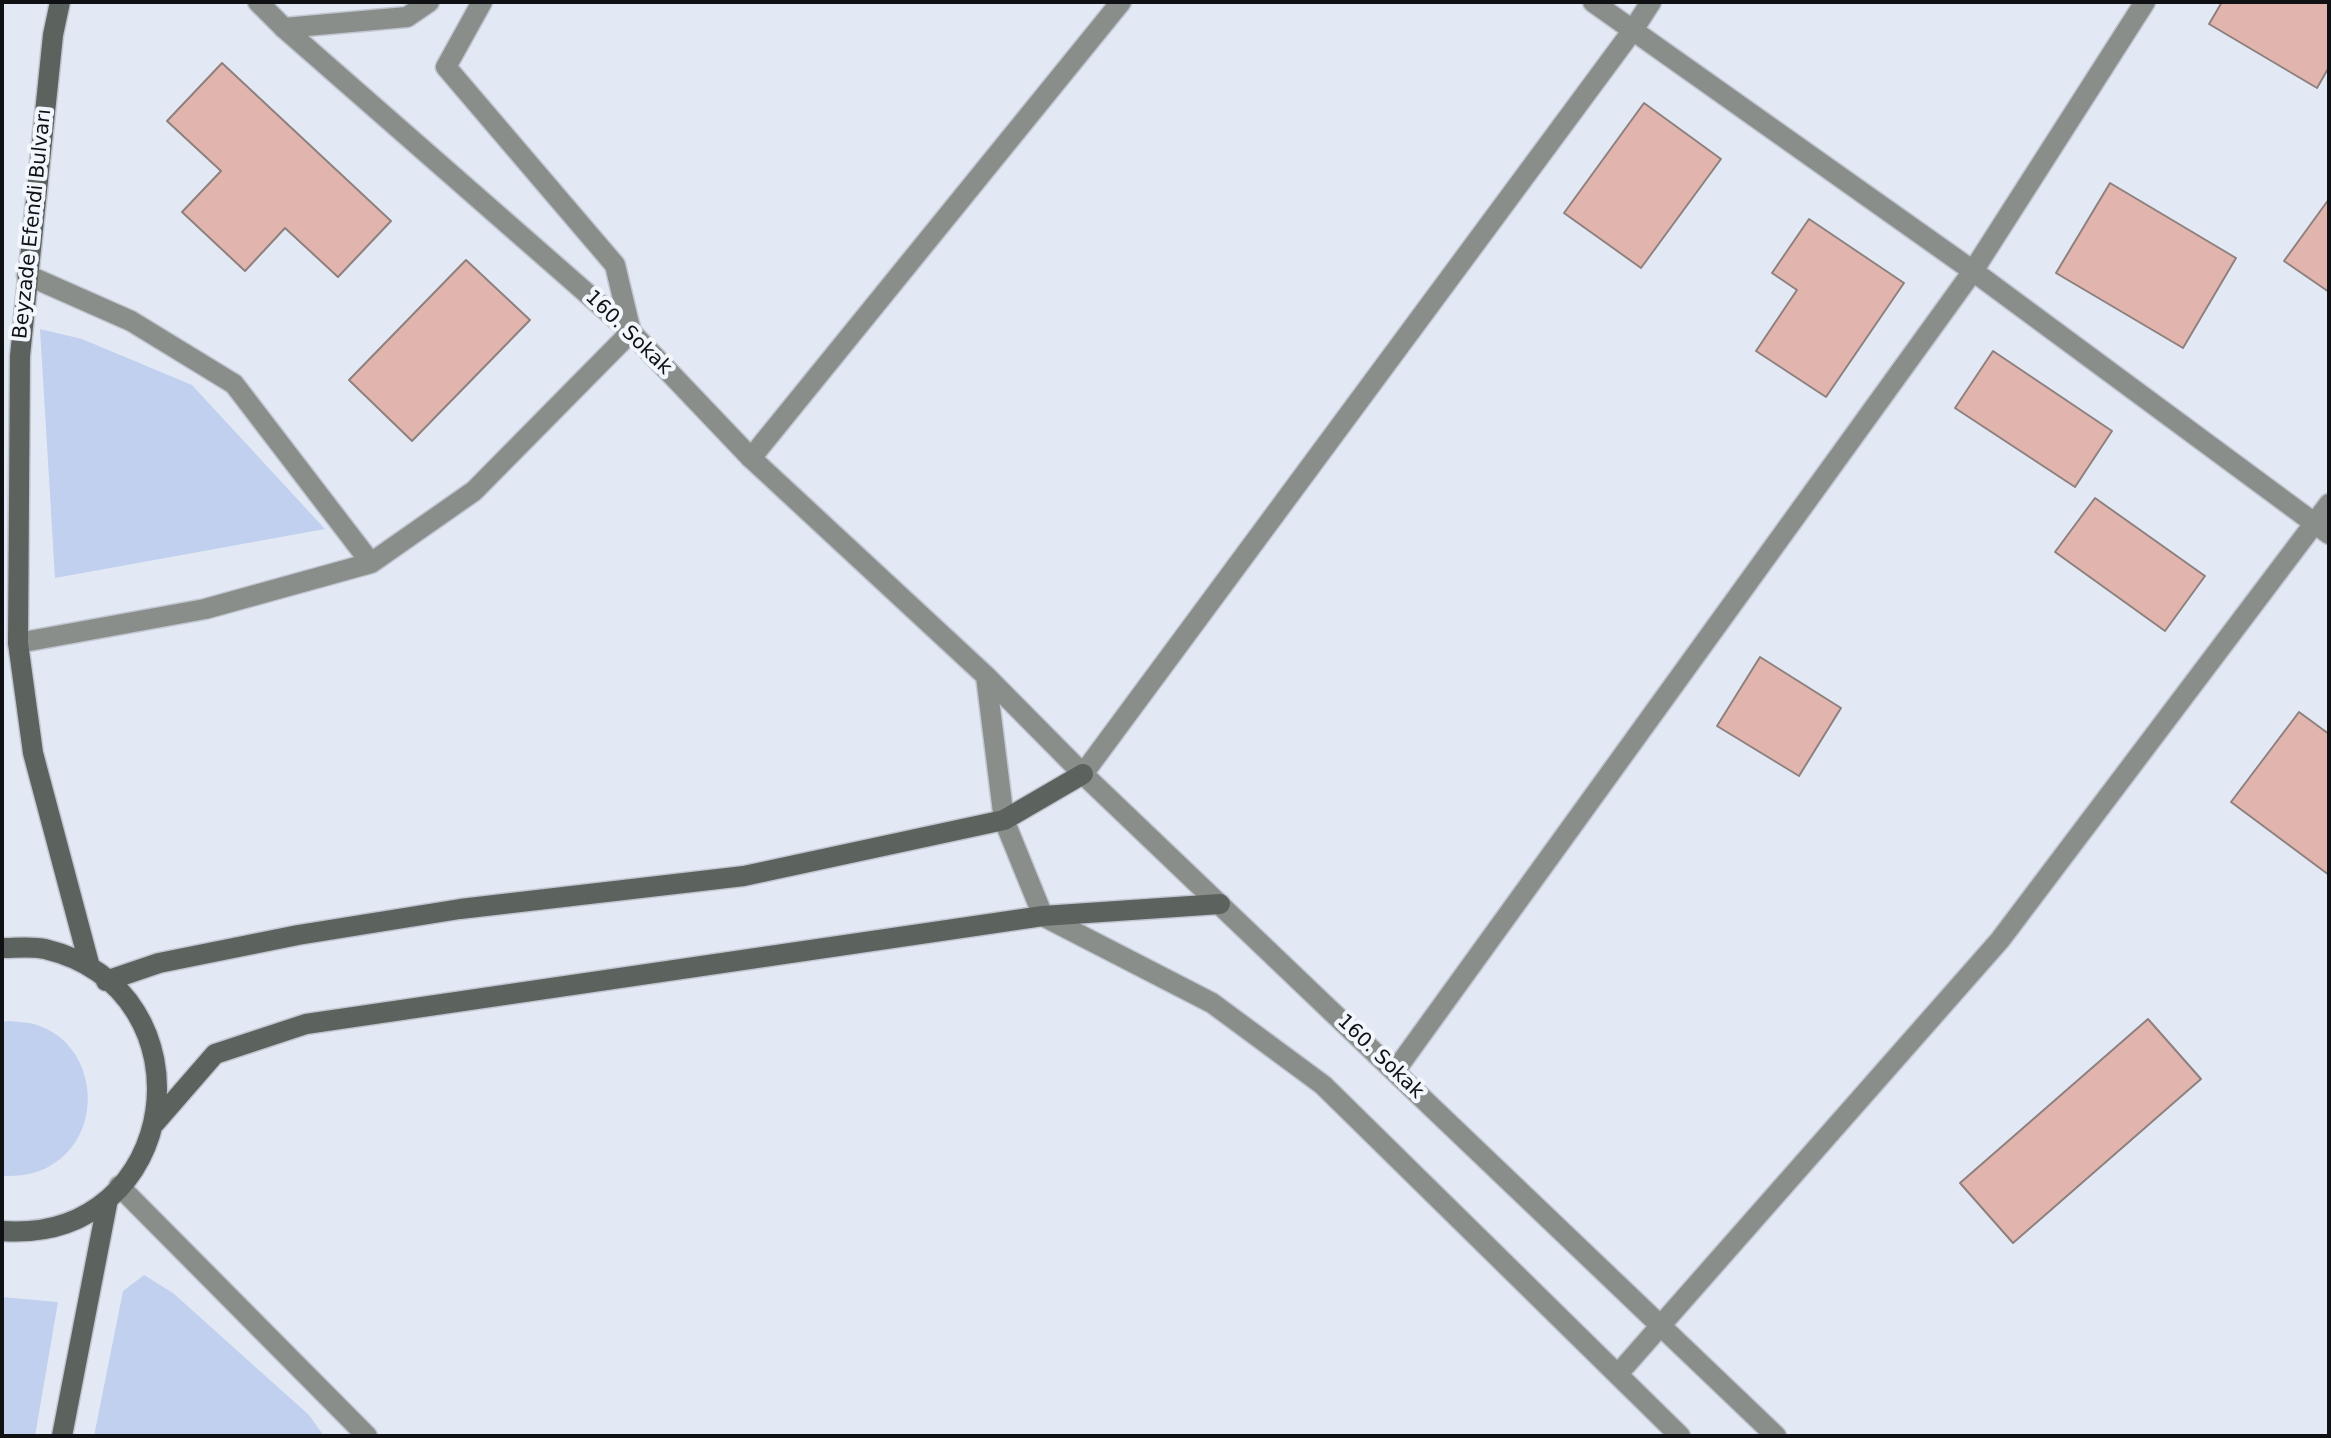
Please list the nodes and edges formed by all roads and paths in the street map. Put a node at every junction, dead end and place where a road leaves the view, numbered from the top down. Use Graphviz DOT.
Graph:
graph roads {
  1 [pos="60,2"];
  2 [pos="258,2"];
  3 [pos="429,2"];
  4 [pos="482,2"];
  5 [pos="1121,2"];
  6 [pos="1593,2"];
  7 [pos="1651,2"];
  8 [pos="2145,2"];
  9 [pos="284,28"];
  10 [pos="1633,30"];
  11 [pos="1973,271"];
  12 [pos="27,275"];
  13 [pos="631,332"];
  14 [pos="751,458"];
  15 [pos="2329,504"];
  16 [pos="2321,529"];
  17 [pos="371,563"];
  18 [pos="18,643"];
  19 [pos="986,676"];
  20 [pos="1083,774"];
  21 [pos="1004,820"];
  22 [pos="1220,904"];
  23 [pos="1043,916"];
  24 [pos="2,948"];
  25 [pos="98,974"];
  26 [pos="1395,1071"];
  27 [pos="155,1123"];
  28 [pos="114,1193"];
  29 [pos="2,1231"];
  30 [pos="1660,1326"];
  31 [pos="1618,1374"];
  32 [pos="62,1436"];
  33 [pos="367,1436"];
  34 [pos="1680,1436"];
  35 [pos="1776,1436"];
  1 -- 12 [label="main road, Beyzade Efendi Bulvarı"];
  2 -- 9 [label="street, 160. Sokak"];
  3 -- 9 [label="street"];
  4 -- 13 [label="street"];
  5 -- 14 [label="street"];
  6 -- 10 [label="street"];
  7 -- 10 [label="street"];
  8 -- 11 [label="street"];
  9 -- 13 [label="street, 160. Sokak"];
  10 -- 11 [label="street"];
  10 -- 20 [label="street"];
  11 -- 16 [label="street"];
  11 -- 26 [label="street"];
  12 -- 17 [label="street"];
  12 -- 18 [label="main road, Beyzade Efendi Bulvarı"];
  13 -- 14 [label="street, 160. Sokak"];
  13 -- 17 [label="street"];
  14 -- 19 [label="street, 160. Sokak"];
  15 -- 16 [label="street"];
  16 -- 30 [label="street"];
  17 -- 18 [label="street"];
  18 -- 25 [label="main road, Beyzade Efendi Bulvarı"];
  19 -- 20 [label="street, 160. Sokak"];
  19 -- 21 [label="street"];
  20 -- 21 [label="main road"];
  20 -- 22 [label="street, 160. Sokak"];
  21 -- 23 [label="street"];
  21 -- 25 [label="main road"];
  22 -- 23 [label="main road"];
  22 -- 26 [label="street, 160. Sokak"];
  23 -- 27 [label="main road"];
  23 -- 31 [label="street"];
  24 -- 25 [label="main road"];
  25 -- 27 [label="main road"];
  26 -- 30 [label="street, 160. Sokak"];
  27 -- 28 [label="main road"];
  28 -- 29 [label="main road"];
  28 -- 32 [label="main road"];
  28 -- 33 [label="street"];
  30 -- 31 [label="street"];
  30 -- 35 [label="street, 160. Sokak"];
  31 -- 34 [label="street"];
}
